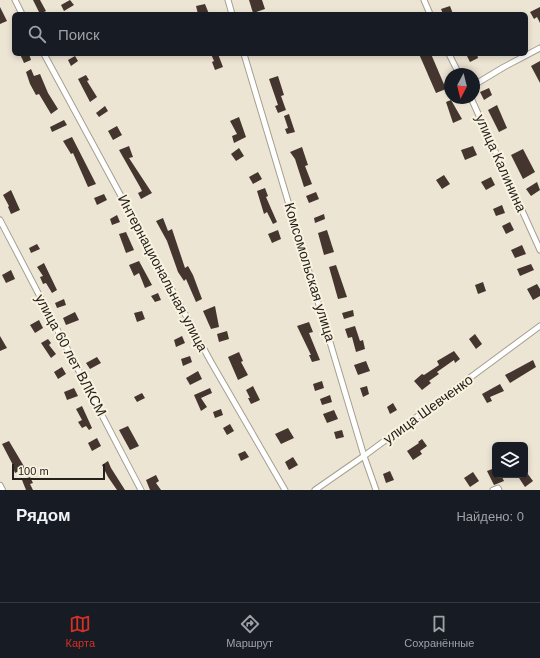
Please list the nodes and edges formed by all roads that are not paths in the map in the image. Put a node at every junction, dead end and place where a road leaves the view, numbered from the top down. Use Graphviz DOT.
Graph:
graph roads {
  1 [pos="15,0"];
  2 [pos="228,0"];
  3 [pos="424,0"];
  4 [pos="21,12"];
  5 [pos="231,12"];
  6 [pos="429,12"];
  7 [pos="540,48"];
  8 [pos="528,54"];
  9 [pos="45,56"];
  10 [pos="245,56"];
  11 [pos="450,56"];
  12 [pos="524,56"];
  13 [pos="456,68"];
  14 [pos="480,82"];
  15 [pos="474,104"];
  16 [pos="0,220"];
  17 [pos="540,250"];
  18 [pos="540,326"];
  19 [pos="364,456"];
  20 [pos="0,486"];
  21 [pos="2,490"];
  22 [pos="141,490"];
  23 [pos="285,490"];
  24 [pos="315,490"];
  25 [pos="376,490"];
  26 [pos="493,490"];
  27 [pos="499,490"];
  1 -- 4 [label="street"];
  2 -- 5 [label="street"];
  3 -- 6 [label="street"];
  7 -- 8 [label="street"];
  9 -- 23 [label="street, Интернациональная улица"];
  10 -- 19 [label="street, Комсомольская улица"];
  11 -- 13 [label="street"];
  12 -- 14 [label="street"];
  15 -- 17 [label="street, улица Калинина"];
  16 -- 22 [label="street, улица 60 лет ВЛКСМ"];
  18 -- 19 [label="street, улица Шевченко"];
  19 -- 24 [label="street, улица Шевченко"];
  19 -- 25 [label="street, Комсомольская улица"];
  20 -- 21 [label="street"];
  26 -- 27 [label="street"];
}
